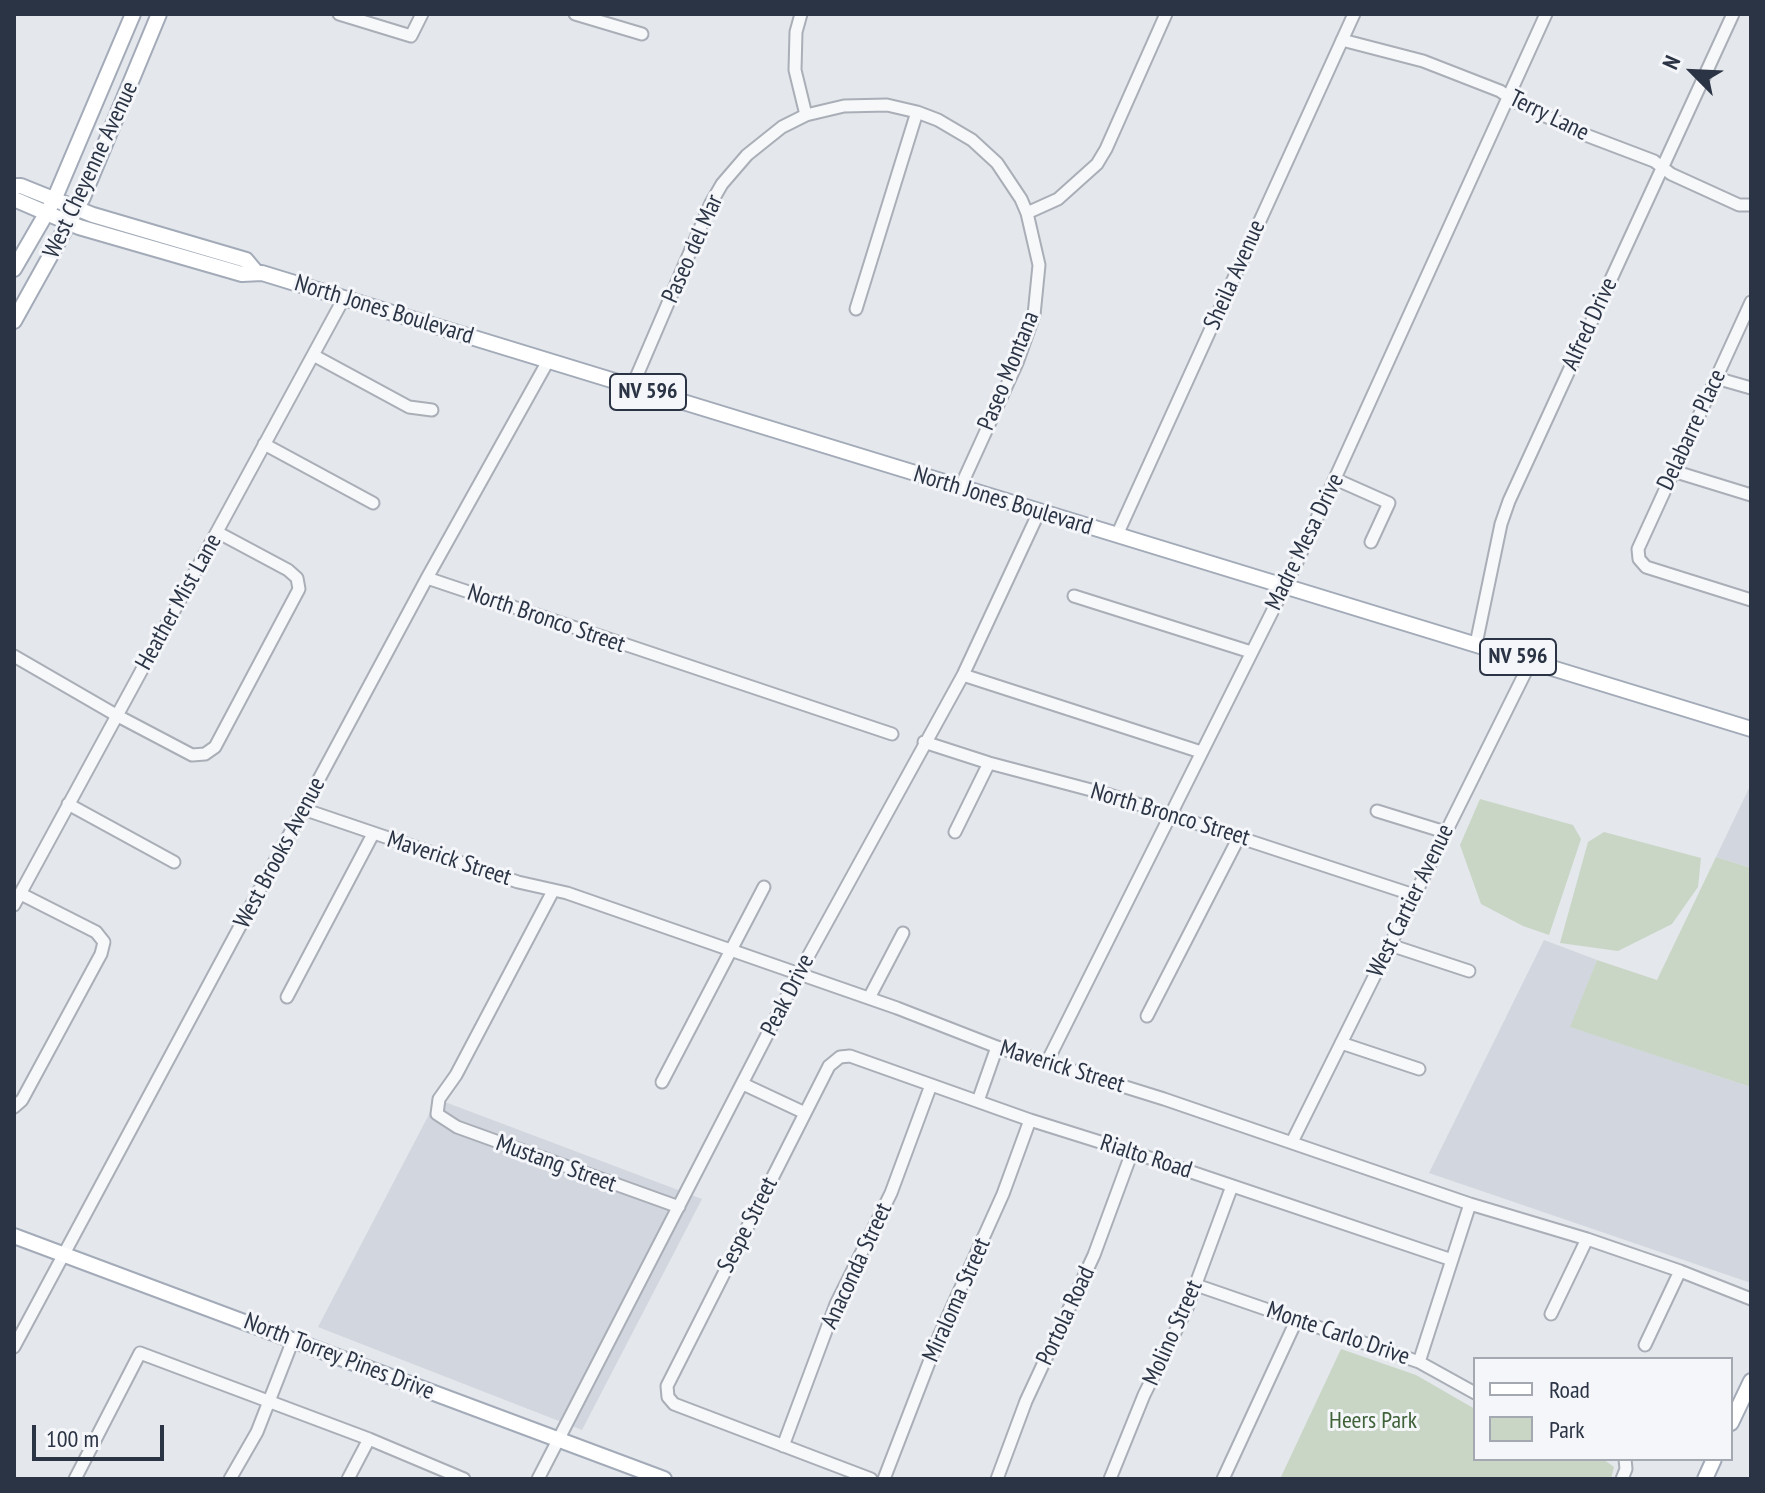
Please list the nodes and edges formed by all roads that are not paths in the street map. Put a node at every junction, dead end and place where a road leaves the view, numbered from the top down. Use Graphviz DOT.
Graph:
graph roads {
  1 [pos="133,14"];
  2 [pos="159,14"];
  3 [pos="339,14"];
  4 [pos="422,14"];
  5 [pos="575,14"];
  6 [pos="801,14"];
  7 [pos="1166,14"];
  8 [pos="1354,14"];
  9 [pos="1546,14"];
  10 [pos="1733,14"];
  11 [pos="642,34"];
  12 [pos="1342,40"];
  13 [pos="1509,97"];
  14 [pos="917,112"];
  15 [pos="806,115"];
  16 [pos="1662,167"];
  17 [pos="14,186"];
  18 [pos="14,199"];
  19 [pos="54,200"];
  20 [pos="1750,206"];
  21 [pos="78,209"];
  22 [pos="1027,213"];
  23 [pos="46,214"];
  24 [pos="70,224"];
  25 [pos="14,269"];
  26 [pos="256,272"];
  27 [pos="344,298"];
  28 [pos="1751,302"];
  29 [pos="856,309"];
  30 [pos="14,321"];
  31 [pos="313,355"];
  32 [pos="548,361"];
  33 [pos="1716,378"];
  34 [pos="632,387"];
  35 [pos="1751,388"];
  36 [pos="432,410"];
  37 [pos="264,444"];
  38 [pos="1673,471"];
  39 [pos="1335,479"];
  40 [pos="960,488"];
  41 [pos="1751,495"];
  42 [pos="373,503"];
  43 [pos="1039,512"];
  44 [pos="217,532"];
  45 [pos="1117,535"];
  46 [pos="1371,542"];
  47 [pos="427,578"];
  48 [pos="1285,585"];
  49 [pos="1074,596"];
  50 [pos="1751,600"];
  51 [pos="1476,644"];
  52 [pos="1251,652"];
  53 [pos="14,656"];
  54 [pos="1531,661"];
  55 [pos="963,675"];
  56 [pos="116,715"];
  57 [pos="1751,729"];
  58 [pos="892,734"];
  59 [pos="924,742"];
  60 [pos="1201,752"];
  61 [pos="989,763"];
  62 [pos="68,804"];
  63 [pos="303,809"];
  64 [pos="1377,811"];
  65 [pos="1170,816"];
  66 [pos="955,832"];
  67 [pos="1445,832"];
  68 [pos="373,834"];
  69 [pos="1239,837"];
  70 [pos="174,862"];
  71 [pos="764,887"];
  72 [pos="553,891"];
  73 [pos="21,894"];
  74 [pos="1414,895"];
  75 [pos="14,905"];
  76 [pos="903,933"];
  77 [pos="1390,945"];
  78 [pos="732,949"];
  79 [pos="1469,971"];
  80 [pos="799,973"];
  81 [pos="287,997"];
  82 [pos="869,998"];
  83 [pos="1147,1016"];
  84 [pos="1341,1043"];
  85 [pos="997,1047"];
  86 [pos="840,1057"];
  87 [pos="1047,1062"];
  88 [pos="1419,1069"];
  89 [pos="662,1082"];
  90 [pos="743,1084"];
  91 [pos="931,1085"];
  92 [pos="978,1101"];
  93 [pos="15,1107"];
  94 [pos="805,1113"];
  95 [pos="1030,1120"];
  96 [pos="1292,1142"];
  97 [pos="1132,1152"];
  98 [pos="1232,1186"];
  99 [pos="1470,1204"];
  100 [pos="679,1207"];
  101 [pos="14,1236"];
  102 [pos="1587,1239"];
  103 [pos="64,1254"];
  104 [pos="1452,1260"];
  105 [pos="1680,1271"];
  106 [pos="1196,1285"];
  107 [pos="1751,1299"];
  108 [pos="1551,1314"];
  109 [pos="1297,1319"];
  110 [pos="293,1340"];
  111 [pos="1645,1345"];
  112 [pos="14,1347"];
  113 [pos="1419,1362"];
  114 [pos="1751,1381"];
  115 [pos="1473,1392"];
  116 [pos="270,1402"];
  117 [pos="1733,1419"];
  118 [pos="369,1439"];
  119 [pos="559,1440"];
  120 [pos="783,1446"];
  121 [pos="75,1479"];
  122 [pos="230,1479"];
  123 [pos="348,1479"];
  124 [pos="464,1479"];
  125 [pos="538,1479"];
  126 [pos="664,1479"];
  127 [pos="871,1479"];
  128 [pos="884,1479"];
  129 [pos="997,1479"];
  130 [pos="1110,1479"];
  131 [pos="1223,1479"];
  1 -- 19 [label="main road, West Cheyenne Avenue"];
  2 -- 21 [label="main road, West Cheyenne Avenue"];
  3 -- 4 [label="street"];
  5 -- 11 [label="street"];
  6 -- 15 [label="street"];
  7 -- 22 [label="street"];
  8 -- 12 [label="street, Sheila Avenue"];
  9 -- 13 [label="street, Madre Mesa Drive"];
  10 -- 16 [label="street, Alfred Drive"];
  12 -- 13 [label="street, Terry Lane"];
  12 -- 45 [label="street, Sheila Avenue"];
  13 -- 16 [label="street, Terry Lane"];
  13 -- 39 [label="street, Madre Mesa Drive"];
  14 -- 15 [label="street, Paseo del Mar"];
  14 -- 22 [label="street, Paseo Montana"];
  14 -- 29 [label="street"];
  15 -- 34 [label="street, Paseo del Mar"];
  16 -- 20 [label="street, Terry Lane"];
  16 -- 51 [label="street, Alfred Drive"];
  17 -- 19 [label="main road, North Jones Boulevard / NV 596"];
  18 -- 23 [label="main road, North Jones Boulevard / NV 596"];
  19 -- 21 [label="main road, North Jones Boulevard / NV 596"];
  19 -- 23 [label="main road, West Cheyenne Avenue"];
  21 -- 24 [label="main road, West Cheyenne Avenue"];
  21 -- 26 [label="main road, North Jones Boulevard / NV 596"];
  22 -- 40 [label="street, Paseo Montana"];
  23 -- 24 [label="main road, North Jones Boulevard / NV 596"];
  23 -- 25 [label="main road, West Cheyenne Avenue"];
  24 -- 26 [label="main road, North Jones Boulevard / NV 596"];
  24 -- 30 [label="main road, West Cheyenne Avenue"];
  26 -- 27 [label="main road, North Jones Boulevard / NV 596"];
  27 -- 31 [label="street, Heather Mist Lane"];
  27 -- 32 [label="main road, North Jones Boulevard / NV 596"];
  28 -- 33 [label="street, Delabarre Place"];
  31 -- 36 [label="street"];
  31 -- 37 [label="street, Heather Mist Lane"];
  32 -- 34 [label="main road, North Jones Boulevard / NV 596"];
  32 -- 47 [label="street, West Brooks Avenue"];
  33 -- 35 [label="street"];
  33 -- 38 [label="street, Delabarre Place"];
  34 -- 40 [label="main road, North Jones Boulevard / NV 596"];
  37 -- 42 [label="street"];
  37 -- 44 [label="street, Heather Mist Lane"];
  38 -- 41 [label="street"];
  38 -- 50 [label="street, Delabarre Place"];
  39 -- 46 [label="street"];
  39 -- 48 [label="street, Madre Mesa Drive"];
  40 -- 43 [label="main road, North Jones Boulevard / NV 596"];
  43 -- 45 [label="main road, North Jones Boulevard / NV 596"];
  43 -- 55 [label="street, Peak Drive"];
  44 -- 56 [label="street, Heather Mist Lane"];
  44 -- 56 [label="street"];
  45 -- 48 [label="main road, North Jones Boulevard / NV 596"];
  47 -- 58 [label="street, North Bronco Street"];
  47 -- 63 [label="street, West Brooks Avenue"];
  48 -- 51 [label="main road, North Jones Boulevard / NV 596"];
  48 -- 52 [label="street, Madre Mesa Drive"];
  49 -- 52 [label="street"];
  51 -- 54 [label="main road, North Jones Boulevard / NV 596"];
  52 -- 60 [label="street, Madre Mesa Drive"];
  53 -- 56 [label="street"];
  54 -- 57 [label="main road, North Jones Boulevard / NV 596"];
  54 -- 67 [label="street, West Cartier Avenue"];
  55 -- 59 [label="street, Peak Drive"];
  55 -- 60 [label="street"];
  56 -- 62 [label="street, Heather Mist Lane"];
  59 -- 61 [label="street, North Bronco Street"];
  59 -- 80 [label="street, Peak Drive"];
  60 -- 65 [label="street, Madre Mesa Drive"];
  61 -- 65 [label="street, North Bronco Street"];
  61 -- 66 [label="street"];
  62 -- 70 [label="street"];
  62 -- 73 [label="street, Heather Mist Lane"];
  63 -- 68 [label="street, Maverick Street"];
  63 -- 103 [label="street, West Brooks Avenue"];
  64 -- 67 [label="street"];
  65 -- 69 [label="street, North Bronco Street"];
  65 -- 87 [label="street, Madre Mesa Drive"];
  67 -- 74 [label="street, West Cartier Avenue"];
  68 -- 72 [label="street, Maverick Street"];
  68 -- 81 [label="street, Maverick Street"];
  69 -- 74 [label="street, North Bronco Street"];
  69 -- 83 [label="street"];
  71 -- 78 [label="street"];
  72 -- 78 [label="street, Maverick Street"];
  72 -- 100 [label="street, Mustang Street"];
  73 -- 75 [label="street, Heather Mist Lane"];
  73 -- 93 [label="street"];
  74 -- 77 [label="street, West Cartier Avenue"];
  76 -- 82 [label="street"];
  77 -- 79 [label="street"];
  77 -- 84 [label="street, West Cartier Avenue"];
  78 -- 80 [label="street, Maverick Street"];
  78 -- 89 [label="street"];
  80 -- 82 [label="street, Maverick Street"];
  80 -- 90 [label="street, Peak Drive"];
  82 -- 85 [label="street, Maverick Street"];
  84 -- 88 [label="street"];
  84 -- 96 [label="street, West Cartier Avenue"];
  85 -- 87 [label="street, Maverick Street"];
  85 -- 92 [label="street"];
  86 -- 91 [label="street, Rialto Road"];
  86 -- 94 [label="street, Sespe Street"];
  87 -- 96 [label="street, Maverick Street"];
  90 -- 94 [label="street"];
  90 -- 100 [label="street, Peak Drive"];
  91 -- 92 [label="street, Rialto Road"];
  91 -- 120 [label="street, Anaconda Street"];
  92 -- 95 [label="street, Rialto Road"];
  94 -- 120 [label="street, Sespe Street"];
  95 -- 97 [label="street, Rialto Road"];
  95 -- 128 [label="street, Miraloma Street"];
  96 -- 99 [label="street, Maverick Street"];
  97 -- 98 [label="street, Rialto Road"];
  97 -- 129 [label="street, Portola Road"];
  98 -- 104 [label="street, Rialto Road"];
  98 -- 106 [label="street, Molino Street"];
  99 -- 102 [label="street, Maverick Street"];
  99 -- 104 [label="street"];
  100 -- 119 [label="street, Peak Drive"];
  101 -- 103 [label="main road, North Torrey Pines Drive"];
  102 -- 105 [label="street, Maverick Street"];
  102 -- 108 [label="street"];
  103 -- 110 [label="main road, North Torrey Pines Drive"];
  103 -- 112 [label="street, West Brooks Avenue"];
  104 -- 113 [label="street"];
  105 -- 107 [label="street, Maverick Street"];
  105 -- 111 [label="street"];
  106 -- 109 [label="street, Monte Carlo Drive"];
  106 -- 130 [label="street, Molino Street"];
  109 -- 113 [label="street, Monte Carlo Drive"];
  109 -- 131 [label="street"];
  110 -- 116 [label="street"];
  110 -- 119 [label="main road, North Torrey Pines Drive"];
  113 -- 115 [label="street, Monte Carlo Drive"];
  114 -- 117 [label="main road"];
  116 -- 118 [label="street"];
  116 -- 121 [label="street"];
  116 -- 122 [label="street"];
  118 -- 123 [label="street"];
  118 -- 124 [label="street"];
  119 -- 125 [label="street, Peak Drive"];
  119 -- 126 [label="main road, North Torrey Pines Drive"];
  120 -- 127 [label="street"];
}
